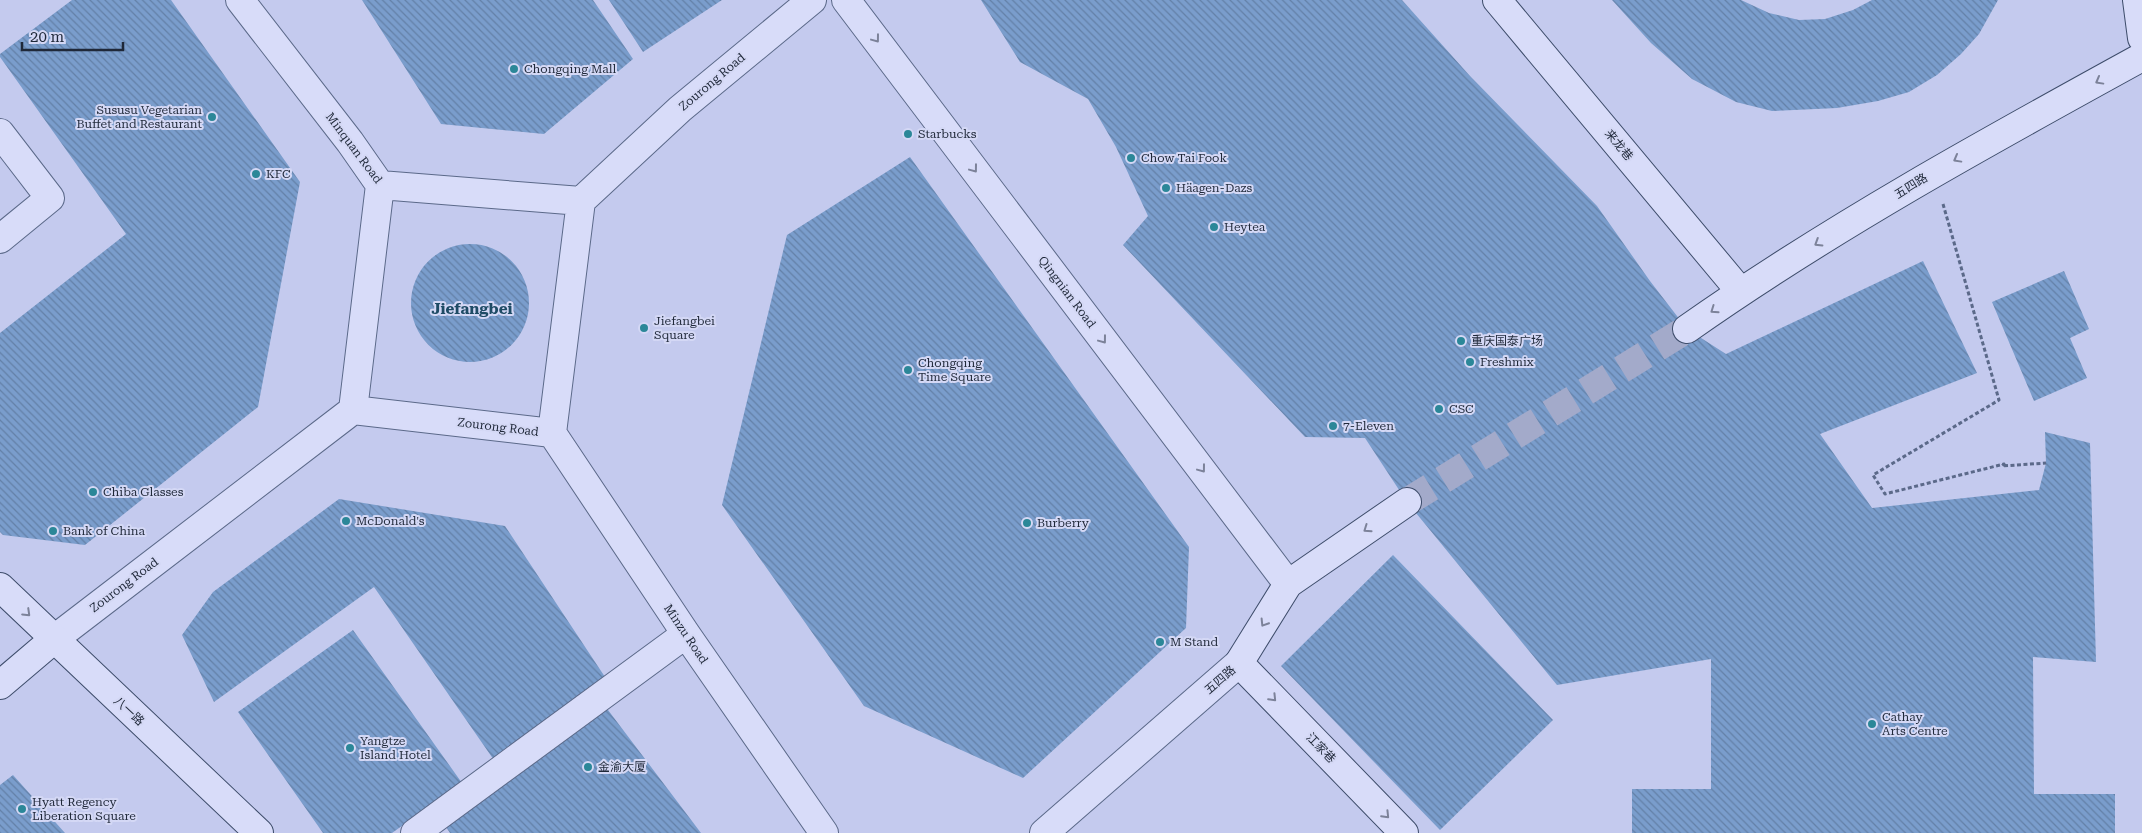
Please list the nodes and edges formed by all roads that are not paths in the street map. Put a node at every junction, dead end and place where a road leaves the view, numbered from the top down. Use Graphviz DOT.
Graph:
graph roads {
  1 [pos="240,0"];
  2 [pos="812,0"];
  3 [pos="846,0"];
  4 [pos="1497,0"];
  5 [pos="2137,0"];
  6 [pos="2142,38"];
  7 [pos="2142,58"];
  8 [pos="0,132"];
  9 [pos="380,185"];
  10 [pos="581,201"];
  11 [pos="0,238"];
  12 [pos="1740,291"];
  13 [pos="1687,328"];
  14 [pos="353,410"];
  15 [pos="552,433"];
  16 [pos="1407,502"];
  17 [pos="1288,584"];
  18 [pos="0,587"];
  19 [pos="686,634"];
  20 [pos="53,640"];
  21 [pos="1239,662"];
  22 [pos="0,685"];
  23 [pos="259,833"];
  24 [pos="415,833"];
  25 [pos="824,833"];
  26 [pos="1044,833"];
  27 [pos="1404,833"];
  1 -- 9 [label="street, Minquan Road"];
  2 -- 10 [label="street, Zourong Road"];
  3 -- 17 [label="street, Qingnian Road, one-way"];
  4 -- 12 [label="street, 来龙巷"];
  5 -- 6 [label="street"];
  7 -- 12 [label="street, 五四路, one-way"];
  8 -- 11 [label="street"];
  9 -- 10 [label="street, Minquan Road"];
  9 -- 14 [label="street"];
  10 -- 15 [label="street, Zourong Road"];
  12 -- 13 [label="street, 五四路, one-way"];
  14 -- 15 [label="street, Zourong Road"];
  14 -- 20 [label="street, Zourong Road"];
  15 -- 19 [label="street, Minzu Road"];
  16 -- 17 [label="street, 五四路, one-way"];
  17 -- 21 [label="street, 五四路, one-way"];
  18 -- 20 [label="street, 八一路, one-way"];
  19 -- 24 [label="street"];
  19 -- 25 [label="street, Minzu Road"];
  20 -- 22 [label="street, Zourong Road"];
  20 -- 23 [label="street, 八一路"];
  21 -- 26 [label="street, 五四路"];
  21 -- 27 [label="street, 江家巷, one-way"];
}
